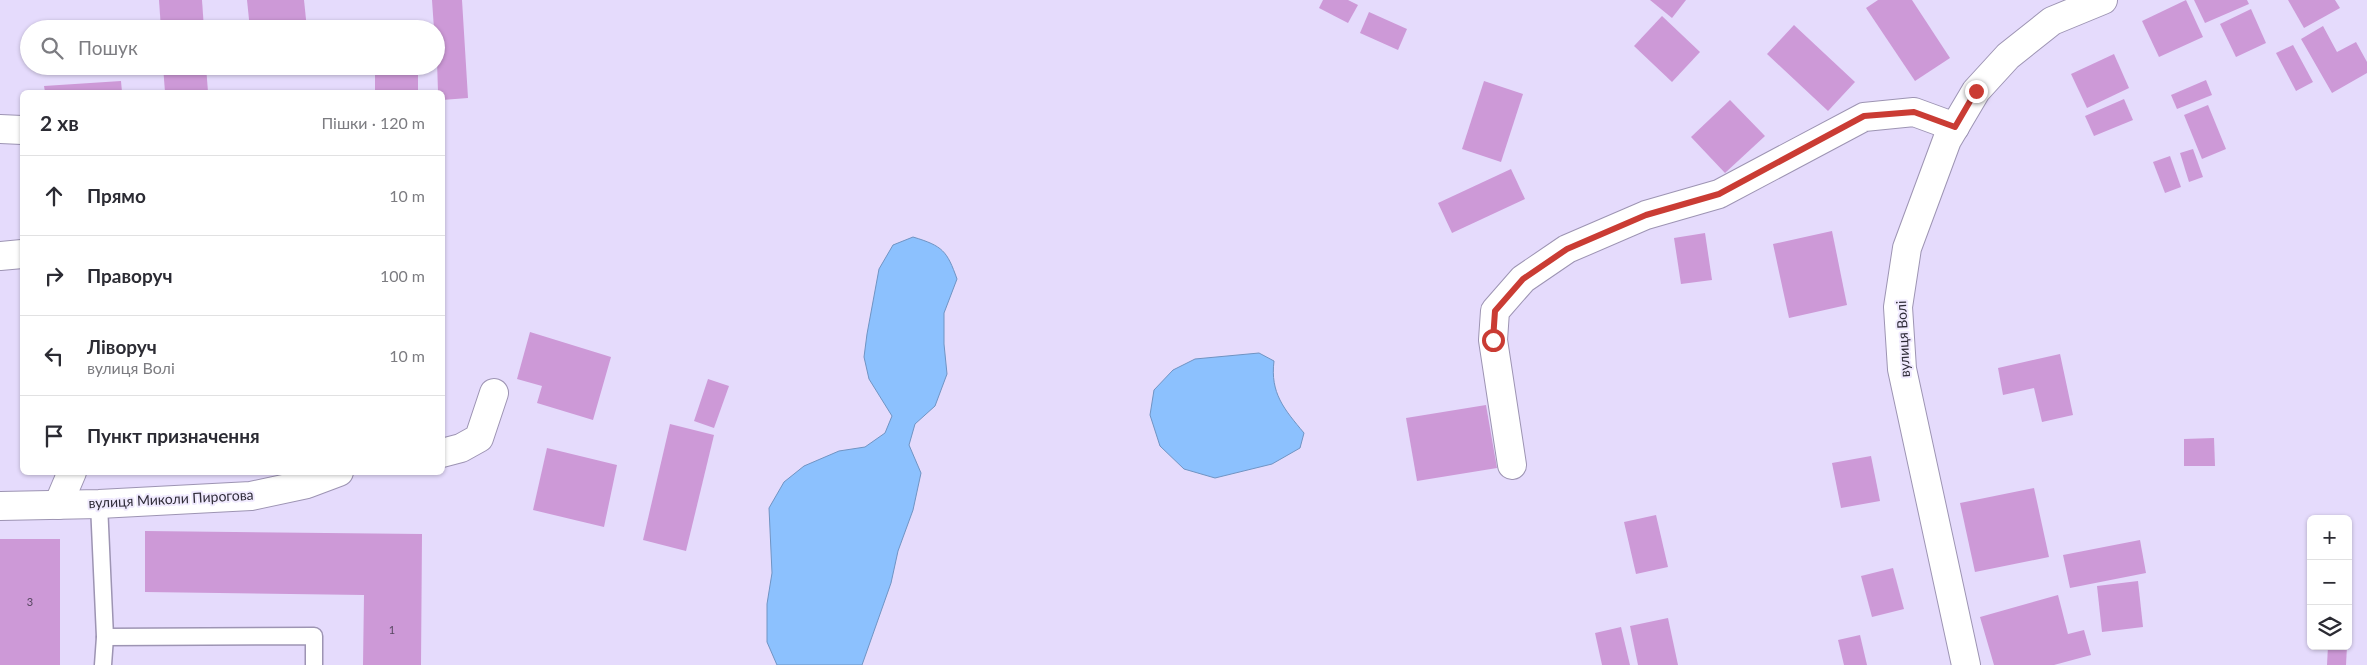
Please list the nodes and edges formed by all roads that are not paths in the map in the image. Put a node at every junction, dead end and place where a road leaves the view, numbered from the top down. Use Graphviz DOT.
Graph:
graph roads {
  1 [pos="2103,0"];
  2 [pos="2047,11"];
  3 [pos="1955,127"];
  4 [pos="0,129"];
  5 [pos="20,130"];
  6 [pos="20,254"];
  7 [pos="0,256"];
  8 [pos="494,393"];
  9 [pos="445,452"];
  10 [pos="1512,465"];
  11 [pos="71,475"];
  12 [pos="331,475"];
  13 [pos="99,504"];
  14 [pos="58,505"];
  15 [pos="0,506"];
  16 [pos="105,637"];
  17 [pos="104,665"];
  18 [pos="314,665"];
  19 [pos="1966,665"];
  1 -- 2 [label="street, вулиця Волі"];
  2 -- 3 [label="street, вулиця Волі"];
  3 -- 10 [label="street"];
  3 -- 19 [label="street, вулиця Волі"];
  4 -- 5 [label="street"];
  6 -- 7 [label="street"];
  8 -- 9 [label="street"];
  11 -- 14 [label="street"];
  12 -- 13 [label="street, вулиця Миколи Пирогова"];
  13 -- 14 [label="street, вулиця Миколи Пирогова"];
  13 -- 16 [label="lane"];
  14 -- 15 [label="street, вулиця Миколи Пирогова"];
  16 -- 17 [label="lane"];
  16 -- 18 [label="lane"];
}
